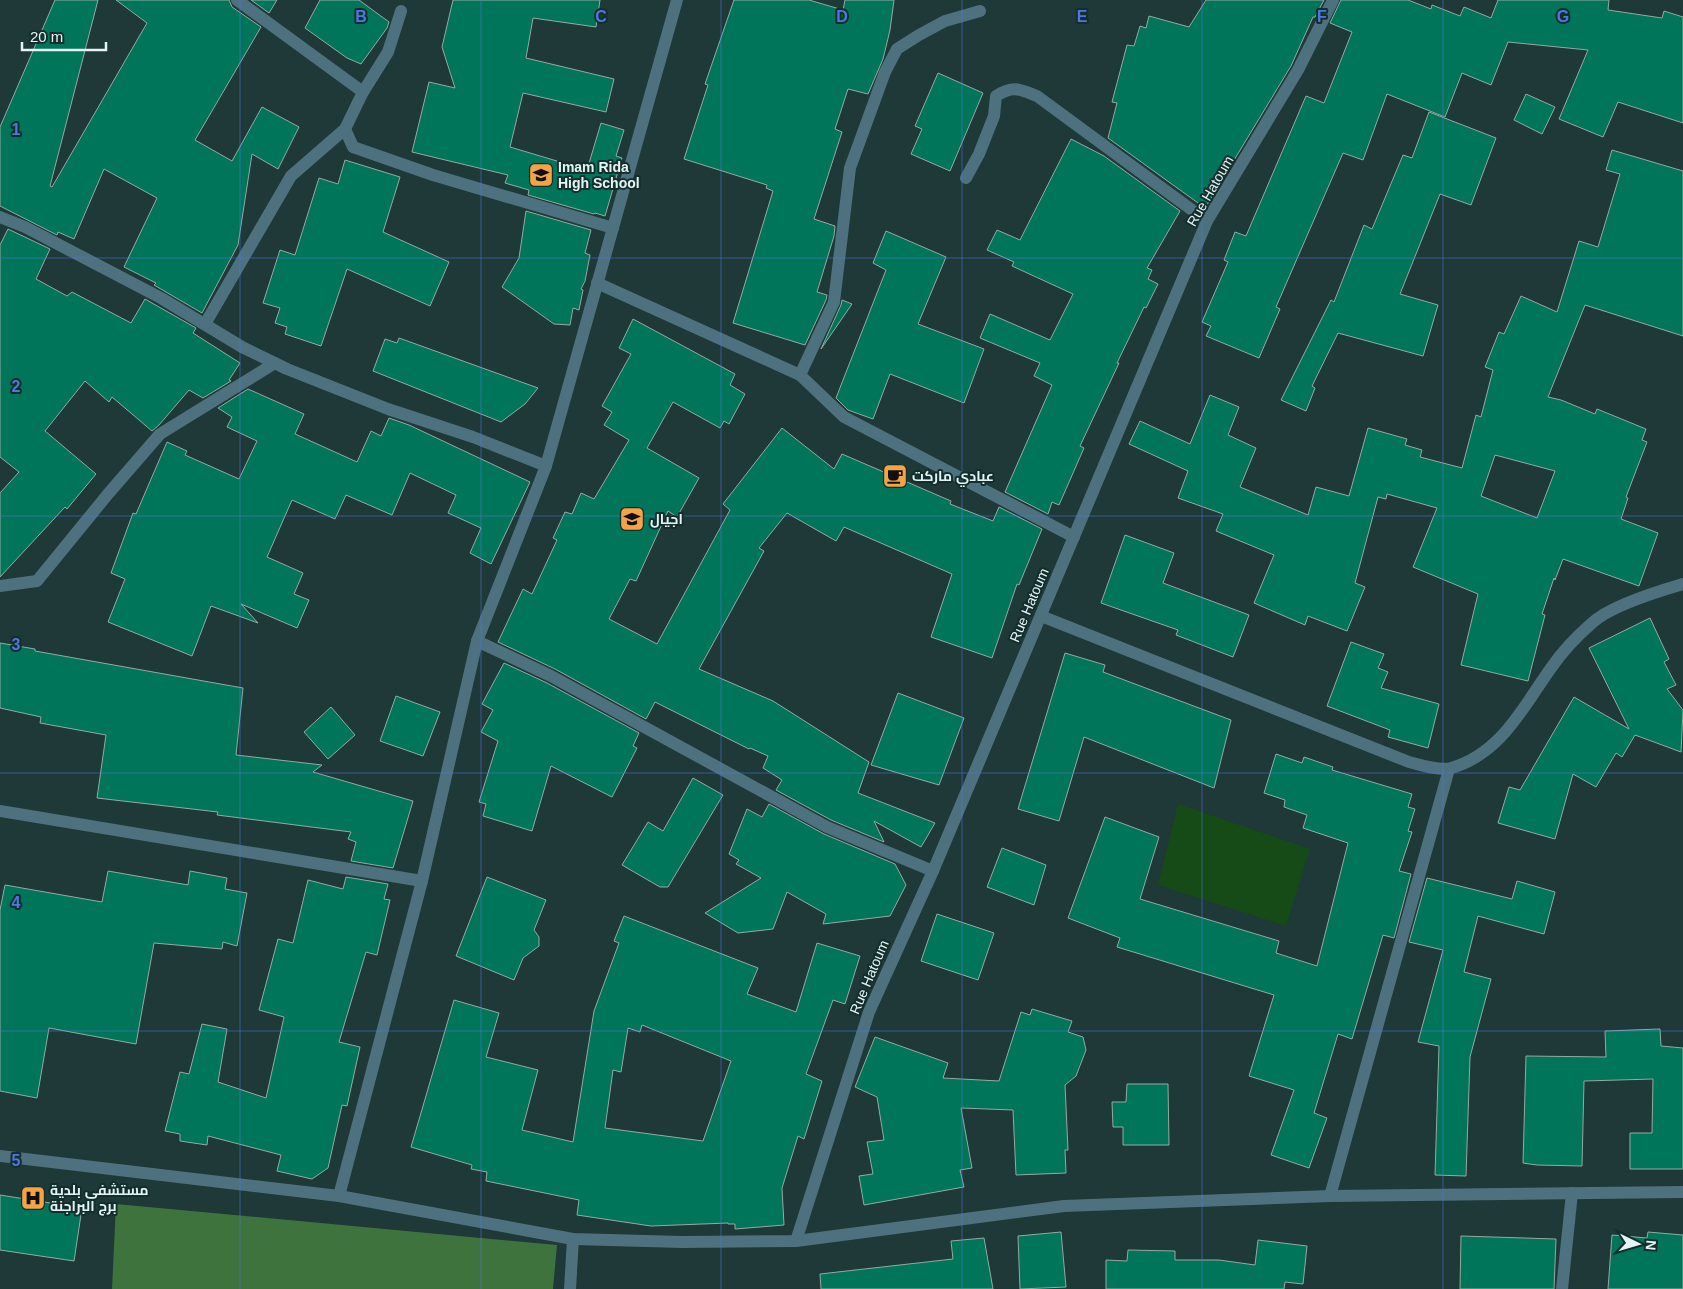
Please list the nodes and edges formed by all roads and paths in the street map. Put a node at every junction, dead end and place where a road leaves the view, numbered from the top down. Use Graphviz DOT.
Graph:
graph roads {
  1 [pos="237,0"];
  2 [pos="677,0"];
  3 [pos="1332,0"];
  4 [pos="401,11"];
  5 [pos="980,11"];
  6 [pos="363,92"];
  7 [pos="345,130"];
  8 [pos="966,178"];
  9 [pos="0,217"];
  10 [pos="1207,221"];
  11 [pos="613,228"];
  12 [pos="597,282"];
  13 [pos="206,324"];
  14 [pos="275,363"];
  15 [pos="800,375"];
  16 [pos="546,466"];
  17 [pos="1074,537"];
  18 [pos="1683,584"];
  19 [pos="0,586"];
  20 [pos="1041,616"];
  21 [pos="477,641"];
  22 [pos="1449,769"];
  23 [pos="0,811"];
  24 [pos="933,870"];
  25 [pos="422,881"];
  26 [pos="0,1156"];
  27 [pos="1683,1192"];
  28 [pos="1572,1194"];
  29 [pos="339,1196"];
  30 [pos="1330,1196"];
  31 [pos="573,1239"];
  32 [pos="796,1241"];
  33 [pos="570,1289"];
  34 [pos="1562,1289"];
  1 -- 6 [label="street"];
  2 -- 11 [label="street"];
  3 -- 10 [label="street, Rue Hatoum"];
  4 -- 6 [label="street"];
  5 -- 15 [label="street"];
  6 -- 7 [label="street"];
  7 -- 11 [label="street"];
  7 -- 13 [label="street"];
  8 -- 10 [label="street"];
  9 -- 13 [label="street"];
  10 -- 17 [label="street, Rue Hatoum"];
  11 -- 12 [label="street"];
  12 -- 15 [label="street"];
  12 -- 16 [label="street"];
  13 -- 14 [label="street"];
  14 -- 16 [label="street"];
  14 -- 19 [label="street"];
  15 -- 17 [label="street"];
  16 -- 21 [label="street"];
  17 -- 20 [label="street, Rue Hatoum"];
  18 -- 22 [label="street"];
  20 -- 22 [label="street"];
  20 -- 24 [label="street, Rue Hatoum"];
  21 -- 24 [label="street"];
  21 -- 25 [label="street"];
  22 -- 30 [label="street"];
  23 -- 25 [label="street"];
  24 -- 32 [label="street, Rue Hatoum"];
  25 -- 29 [label="street"];
  26 -- 29 [label="street"];
  27 -- 28 [label="street"];
  28 -- 30 [label="street"];
  28 -- 34 [label="street"];
  29 -- 31 [label="street"];
  30 -- 32 [label="street"];
  31 -- 32 [label="street"];
  31 -- 33 [label="street"];
}
